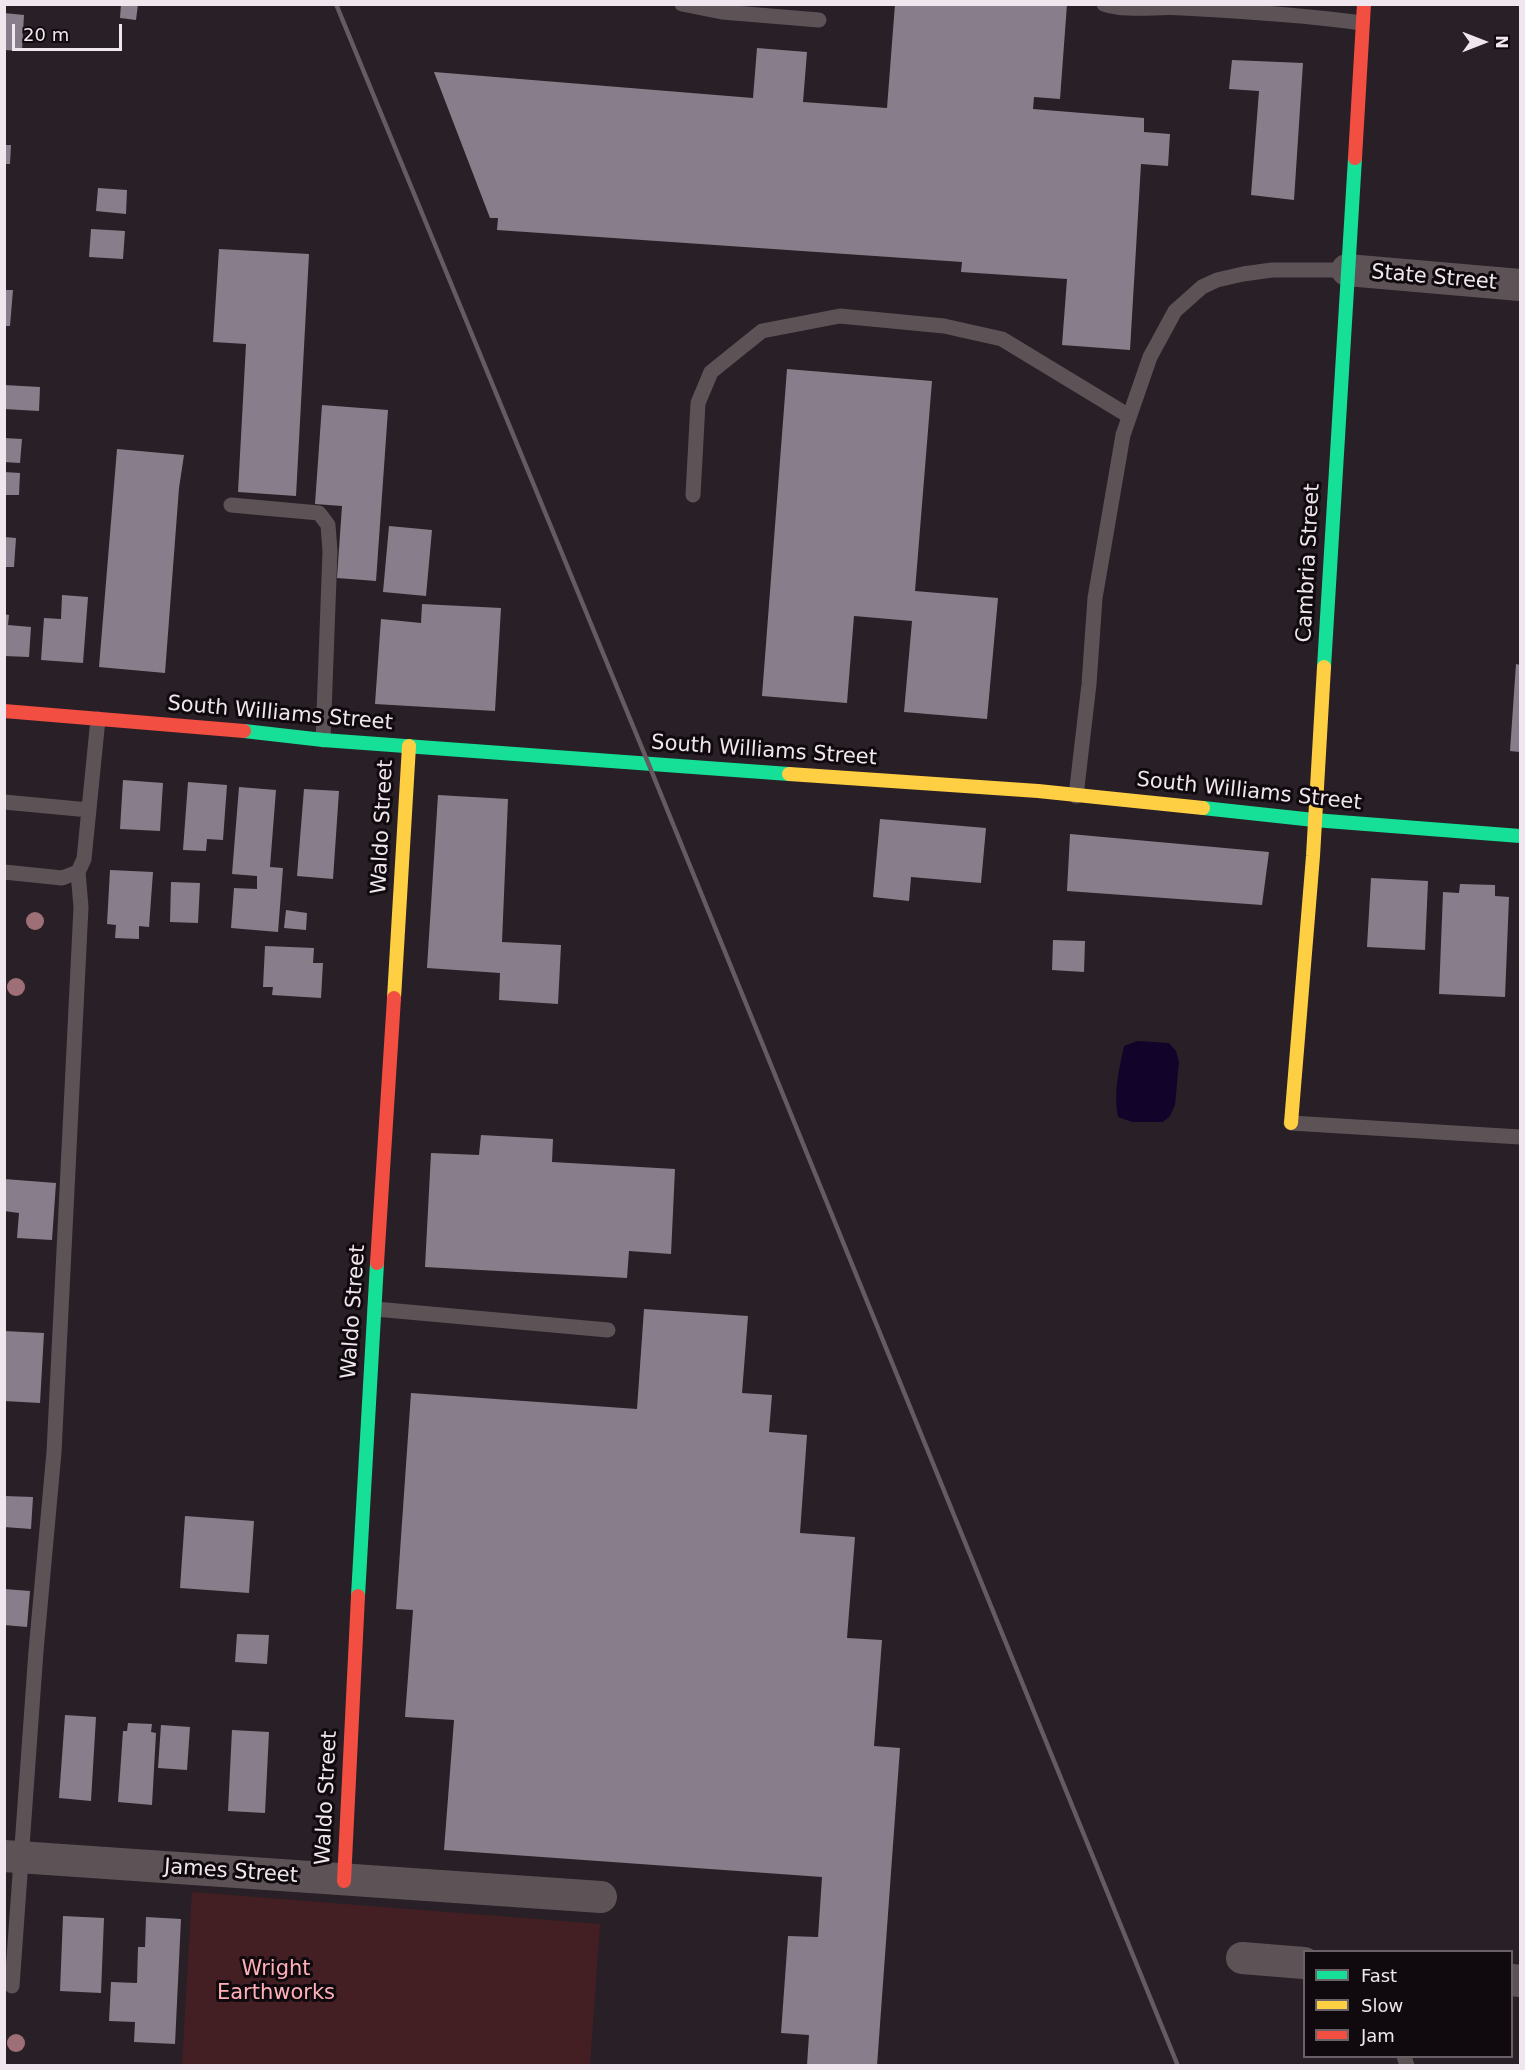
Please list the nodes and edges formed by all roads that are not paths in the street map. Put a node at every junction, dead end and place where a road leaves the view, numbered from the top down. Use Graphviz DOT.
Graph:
graph roads {
  1 [pos="682,4"];
  2 [pos="1104,4"];
  3 [pos="1364,4"];
  4 [pos="819,20"];
  5 [pos="1362,23"];
  6 [pos="1347,270"];
  7 [pos="1521,285"];
  8 [pos="1129,416"];
  9 [pos="693,495"];
  10 [pos="231,505"];
  11 [pos="4,711"];
  12 [pos="98,719"];
  13 [pos="323,740"];
  14 [pos="409,746"];
  15 [pos="1076,796"];
  16 [pos="4,802"];
  17 [pos="89,810"];
  18 [pos="1314,820"];
  19 [pos="1521,836"];
  20 [pos="4,872"];
  21 [pos="78,872"];
  22 [pos="1291,1123"];
  23 [pos="1521,1137"];
  24 [pos="375,1309"];
  25 [pos="608,1330"];
  26 [pos="12,1857"];
  27 [pos="344,1881"];
  28 [pos="602,1897"];
  29 [pos="1242,1958"];
  30 [pos="1303,1963"];
  31 [pos="12,1986"];
  1 -- 4 [label="lane"];
  2 -- 5 [label="lane"];
  3 -- 5 [label="street, Cambria Street"];
  5 -- 6 [label="street, Cambria Street"];
  6 -- 7 [label="street, State Street"];
  6 -- 8 [label="lane"];
  6 -- 18 [label="street, Cambria Street"];
  8 -- 9 [label="lane"];
  8 -- 15 [label="lane"];
  10 -- 13 [label="lane"];
  11 -- 12 [label="street, South Williams Street"];
  12 -- 13 [label="street, South Williams Street"];
  12 -- 17 [label="lane"];
  13 -- 14 [label="street, South Williams Street"];
  14 -- 15 [label="street, South Williams Street"];
  14 -- 24 [label="street, Waldo Street"];
  15 -- 18 [label="street, South Williams Street"];
  16 -- 17 [label="lane"];
  17 -- 21 [label="lane"];
  18 -- 19 [label="street, South Williams Street"];
  18 -- 22 [label="street, Cambria Street"];
  20 -- 21 [label="lane"];
  21 -- 26 [label="lane"];
  22 -- 23 [label="lane"];
  24 -- 25 [label="lane"];
  24 -- 27 [label="street, Waldo Street"];
  26 -- 27 [label="street, James Street"];
  26 -- 31 [label="lane"];
  27 -- 28 [label="street, James Street"];
  29 -- 30 [label="street"];
}
